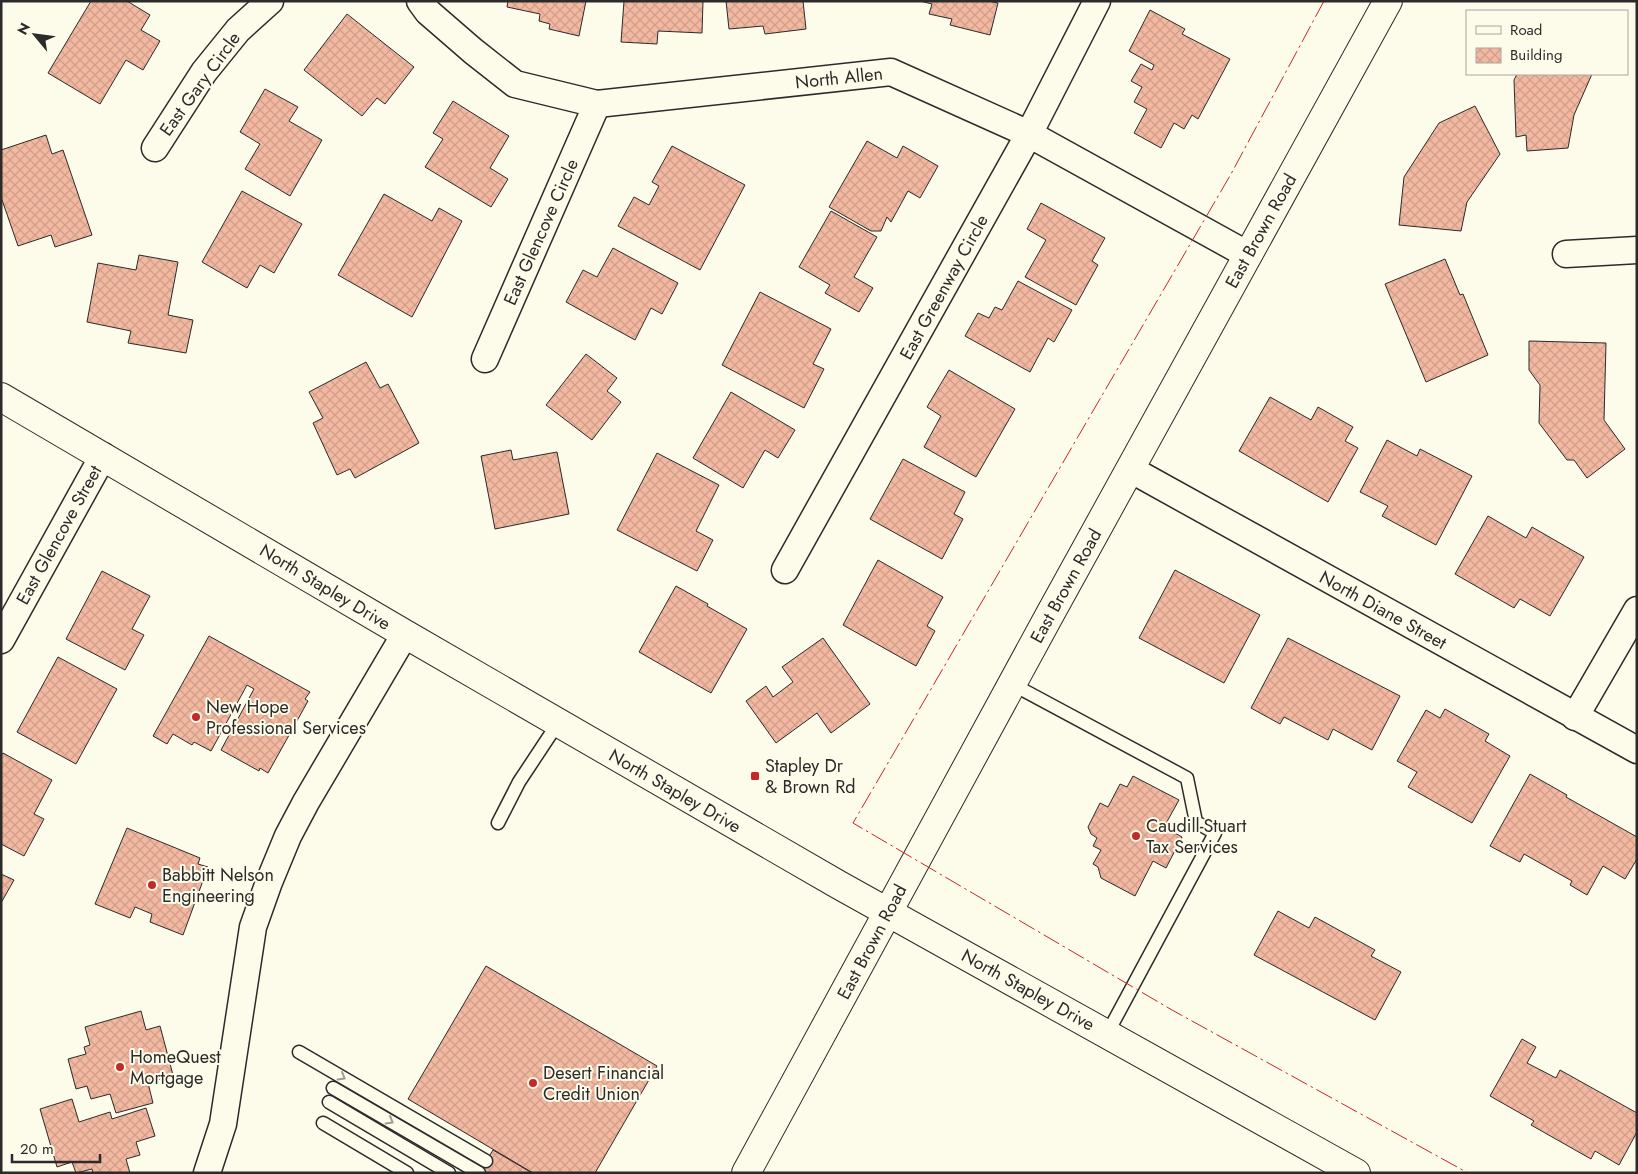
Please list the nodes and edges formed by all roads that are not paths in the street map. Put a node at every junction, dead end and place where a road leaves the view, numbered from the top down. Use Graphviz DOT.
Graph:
graph roads {
  1 [pos="270,1"];
  2 [pos="420,1"];
  3 [pos="1097,1"];
  4 [pos="1388,1"];
  5 [pos="597,104"];
  6 [pos="1029,134"];
  7 [pos="155,148"];
  8 [pos="1637,250"];
  9 [pos="1566,254"];
  10 [pos="1248,256"];
  11 [pos="486,359"];
  12 [pos="1,397"];
  13 [pos="103,456"];
  14 [pos="1130,469"];
  15 [pos="785,570"];
  16 [pos="1637,610"];
  17 [pos="405,634"];
  18 [pos="1,640"];
  19 [pos="1012,684"];
  20 [pos="1575,717"];
  21 [pos="558,723"];
  22 [pos="1637,750"];
  23 [pos="498,823"];
  24 [pos="888,911"];
  25 [pos="1107,1034"];
  26 [pos="300,1052"];
  27 [pos="333,1088"];
  28 [pos="329,1102"];
  29 [pos="323,1123"];
  30 [pos="486,1161"];
  31 [pos="207,1173"];
  32 [pos="407,1173"];
  33 [pos="449,1173"];
  34 [pos="479,1173"];
  35 [pos="746,1173"];
  36 [pos="1356,1173"];
  1 -- 7 [label="street, East Gary Circle"];
  2 -- 5 [label="street, North Allen"];
  3 -- 6 [label="street, East Greenway Circle"];
  4 -- 10 [label="main road, East Brown Road"];
  5 -- 6 [label="street, North Allen"];
  5 -- 11 [label="street, East Glencove Circle"];
  6 -- 10 [label="street, North Allen"];
  6 -- 15 [label="street, East Greenway Circle"];
  8 -- 9 [label="street"];
  10 -- 14 [label="main road, East Brown Road"];
  12 -- 13 [label="main road, North Stapley Drive"];
  13 -- 17 [label="main road, North Stapley Drive"];
  13 -- 18 [label="street, East Glencove Street"];
  14 -- 19 [label="main road, East Brown Road"];
  14 -- 20 [label="street, North Diane Street"];
  16 -- 20 [label="street"];
  17 -- 21 [label="main road, North Stapley Drive"];
  17 -- 31 [label="street"];
  19 -- 24 [label="main road, East Brown Road"];
  19 -- 25 [label="lane"];
  20 -- 22 [label="street, North Diane Street"];
  21 -- 23 [label="lane"];
  21 -- 24 [label="main road, North Stapley Drive"];
  24 -- 25 [label="main road, North Stapley Drive"];
  24 -- 35 [label="main road, East Brown Road"];
  25 -- 36 [label="main road, North Stapley Drive"];
  26 -- 30 [label="lane, one-way"];
  27 -- 34 [label="lane, one-way"];
  28 -- 33 [label="lane"];
  29 -- 32 [label="lane"];
}
